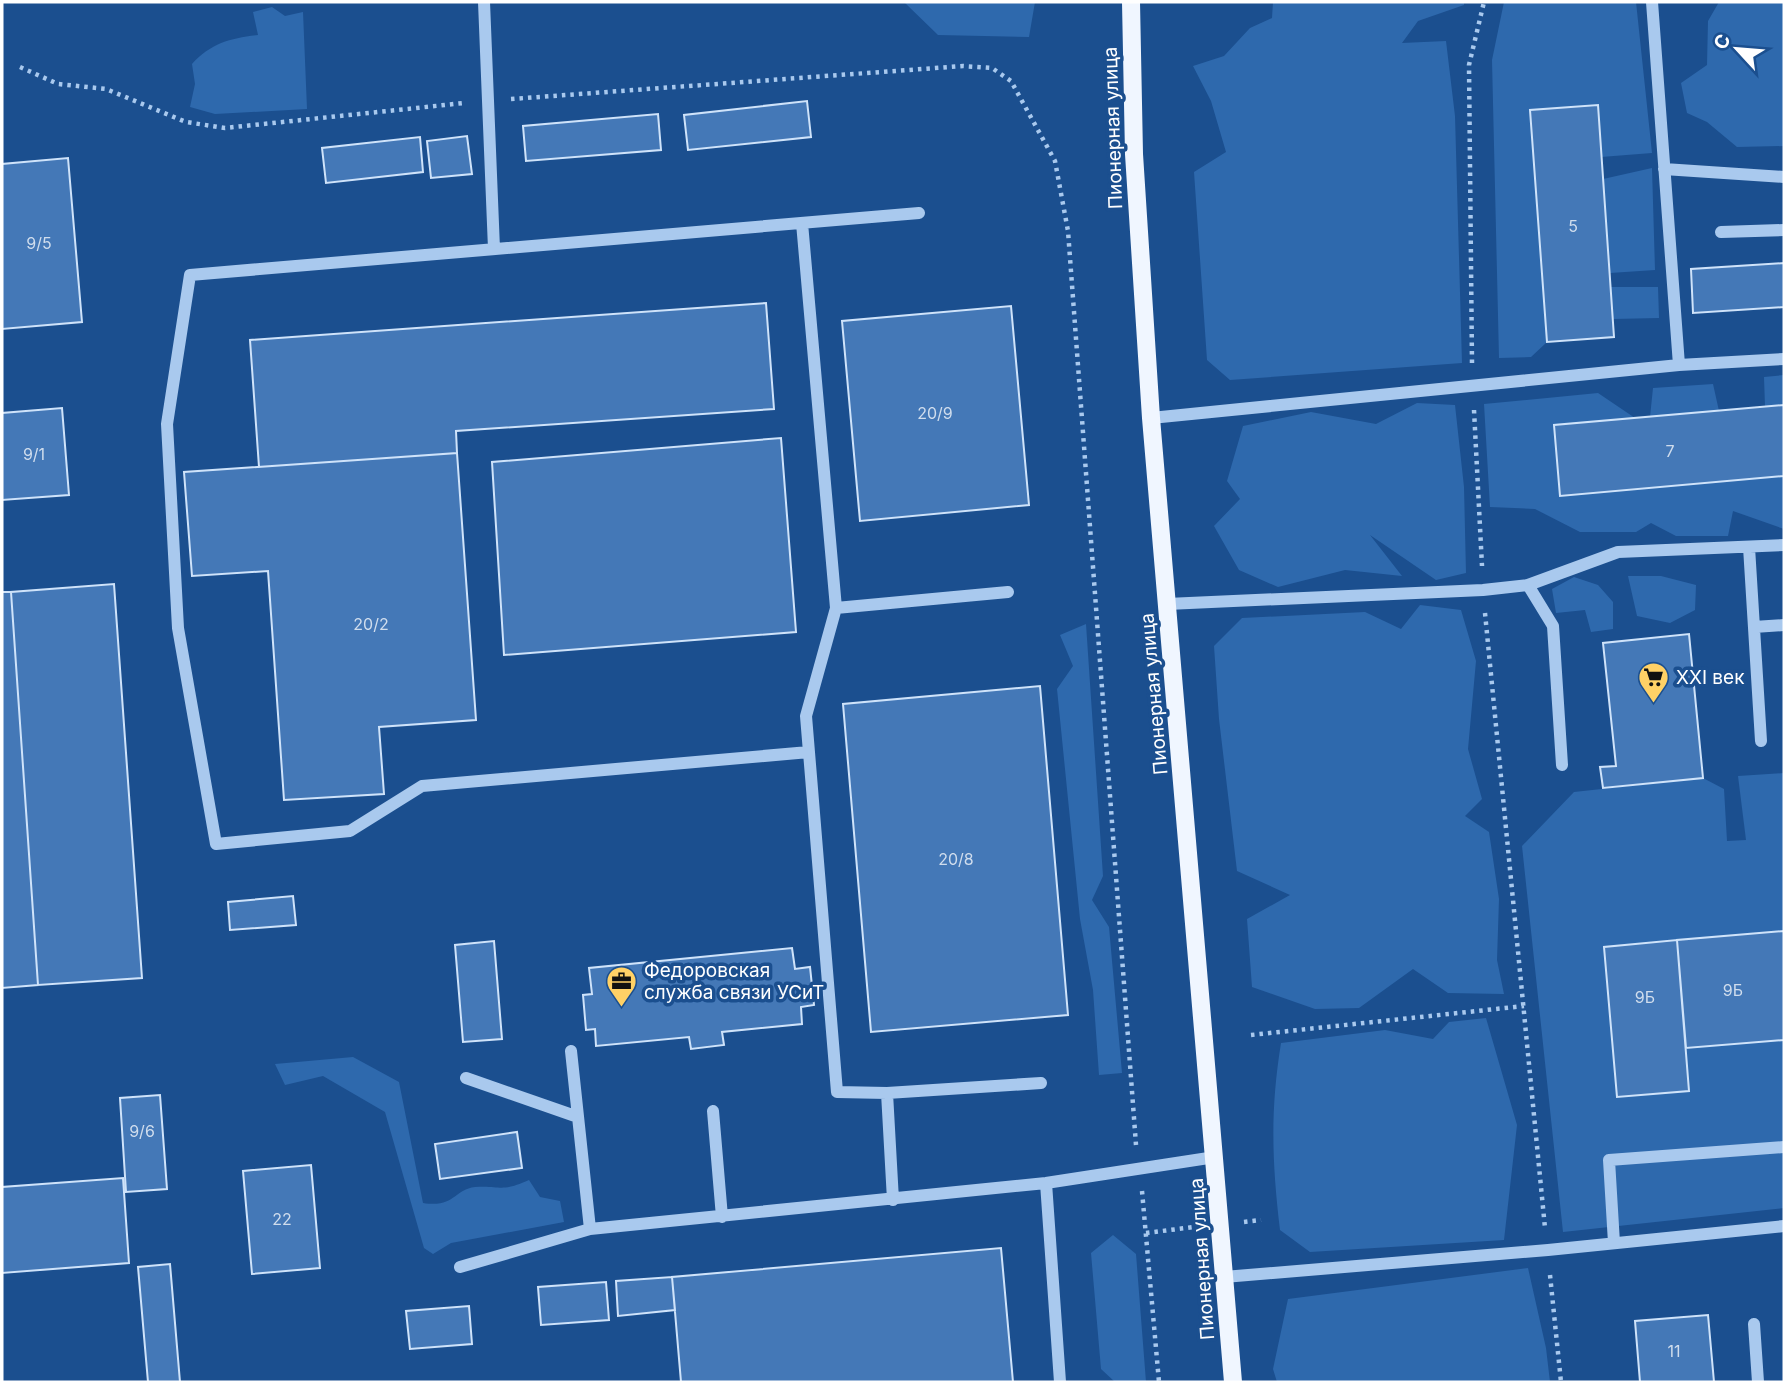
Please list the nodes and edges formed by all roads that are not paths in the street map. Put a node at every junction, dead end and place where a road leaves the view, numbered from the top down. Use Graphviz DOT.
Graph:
graph roads {
  1 [pos="484,2"];
  2 [pos="1131,2"];
  3 [pos="1652,2"];
  4 [pos="1664,169"];
  5 [pos="1784,177"];
  6 [pos="919,213"];
  7 [pos="802,223"];
  8 [pos="1784,230"];
  9 [pos="1721,233"];
  10 [pos="494,249"];
  11 [pos="1784,359"];
  12 [pos="1679,365"];
  13 [pos="1151,418"];
  14 [pos="1784,545"];
  15 [pos="1749,547"];
  16 [pos="1528,585"];
  17 [pos="1008,592"];
  18 [pos="1167,604"];
  19 [pos="836,608"];
  20 [pos="1784,625"];
  21 [pos="1754,627"];
  22 [pos="1761,741"];
  23 [pos="809,752"];
  24 [pos="1562,765"];
  25 [pos="571,1051"];
  26 [pos="466,1078"];
  27 [pos="1041,1083"];
  28 [pos="887,1093"];
  29 [pos="713,1111"];
  30 [pos="578,1117"];
  31 [pos="1784,1147"];
  32 [pos="1215,1157"];
  33 [pos="1046,1184"];
  34 [pos="893,1200"];
  35 [pos="722,1217"];
  36 [pos="1784,1226"];
  37 [pos="590,1229"];
  38 [pos="1614,1243"];
  39 [pos="460,1267"];
  40 [pos="1224,1277"];
  41 [pos="1754,1324"];
  42 [pos="1060,1382"];
  43 [pos="1233,1382"];
  44 [pos="1758,1382"];
  1 -- 10 [label="street"];
  2 -- 13 [label="main road, Пионерная улица"];
  3 -- 4 [label="street"];
  4 -- 5 [label="street"];
  4 -- 12 [label="street"];
  6 -- 7 [label="street"];
  7 -- 10 [label="street"];
  7 -- 19 [label="street"];
  8 -- 9 [label="street"];
  10 -- 23 [label="street"];
  11 -- 12 [label="street"];
  12 -- 13 [label="street"];
  13 -- 18 [label="main road, Пионерная улица"];
  14 -- 15 [label="street"];
  15 -- 16 [label="street"];
  15 -- 21 [label="street"];
  16 -- 18 [label="street"];
  16 -- 24 [label="street"];
  17 -- 19 [label="street"];
  18 -- 32 [label="main road, Пионерная улица"];
  19 -- 23 [label="street"];
  20 -- 21 [label="street"];
  21 -- 22 [label="street"];
  23 -- 28 [label="street"];
  25 -- 30 [label="street"];
  26 -- 30 [label="street"];
  27 -- 28 [label="street"];
  28 -- 34 [label="street"];
  29 -- 35 [label="street"];
  30 -- 37 [label="street"];
  31 -- 38 [label="street"];
  32 -- 33 [label="street"];
  32 -- 40 [label="main road, Пионерная улица"];
  33 -- 34 [label="street"];
  33 -- 42 [label="street"];
  34 -- 35 [label="street"];
  35 -- 37 [label="street"];
  36 -- 38 [label="street"];
  37 -- 39 [label="street"];
  38 -- 40 [label="street"];
  40 -- 43 [label="main road, Пионерная улица"];
  41 -- 44 [label="street"];
}
